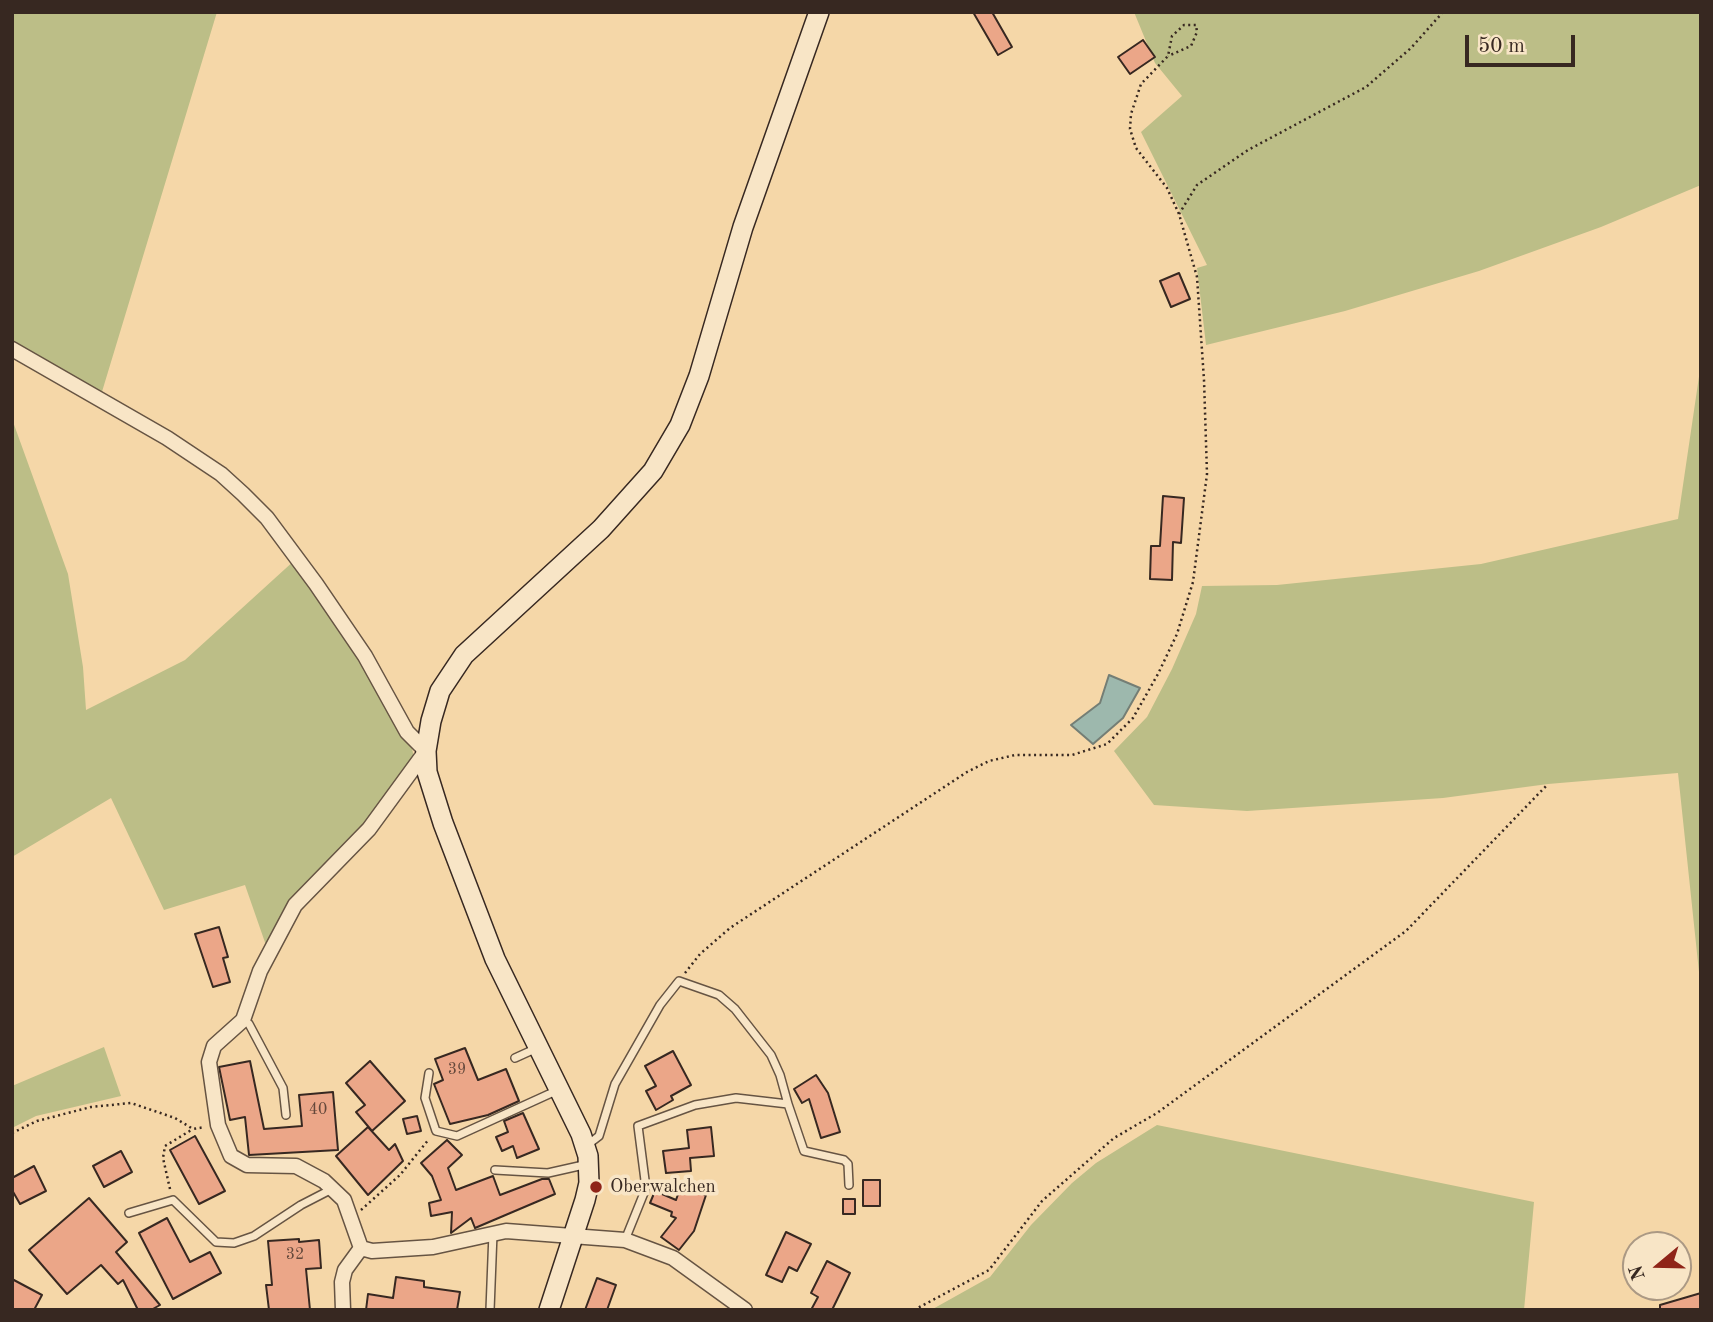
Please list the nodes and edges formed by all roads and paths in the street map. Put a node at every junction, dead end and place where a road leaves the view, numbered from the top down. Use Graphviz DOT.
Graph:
graph roads {
  1 [pos="819,12"];
  2 [pos="1443,12"];
  3 [pos="1168,56"];
  4 [pos="1179,214"];
  5 [pos="12,349"];
  6 [pos="426,751"];
  7 [pos="1548,783"];
  8 [pos="679,981"];
  9 [pos="243,1020"];
  10 [pos="537,1047"];
  11 [pos="514,1058"];
  12 [pos="429,1073"];
  13 [pos="559,1090"];
  14 [pos="788,1104"];
  15 [pos="286,1115"];
  16 [pos="218,1125"];
  17 [pos="193,1129"];
  18 [pos="436,1131"];
  19 [pos="12,1133"];
  20 [pos="587,1155"];
  21 [pos="495,1170"];
  22 [pos="849,1185"];
  23 [pos="333,1188"];
  24 [pos="173,1200"];
  25 [pos="129,1213"];
  26 [pos="352,1215"];
  27 [pos="493,1232"];
  28 [pos="575,1236"];
  29 [pos="625,1240"];
  30 [pos="361,1248"];
  31 [pos="343,1310"];
  32 [pos="490,1310"];
  33 [pos="549,1310"];
  34 [pos="745,1310"];
  35 [pos="914,1310"];
  1 -- 6 [label="main road"];
  2 -- 4 [label="path"];
  3 -- 3 [label="path"];
  3 -- 4 [label="path"];
  4 -- 8 [label="path"];
  5 -- 6 [label="street"];
  6 -- 9 [label="street"];
  6 -- 10 [label="main road"];
  7 -- 35 [label="path"];
  8 -- 14 [label="lane"];
  8 -- 20 [label="lane"];
  9 -- 15 [label="lane"];
  9 -- 16 [label="street"];
  10 -- 11 [label="lane"];
  10 -- 13 [label="main road"];
  12 -- 18 [label="lane"];
  13 -- 18 [label="lane"];
  13 -- 20 [label="main road"];
  14 -- 22 [label="lane"];
  14 -- 29 [label="lane"];
  16 -- 17 [label="path"];
  16 -- 23 [label="street"];
  17 -- 19 [label="path"];
  17 -- 24 [label="path"];
  18 -- 26 [label="path"];
  20 -- 21 [label="lane"];
  20 -- 28 [label="main road"];
  23 -- 24 [label="lane"];
  23 -- 26 [label="street"];
  24 -- 25 [label="lane"];
  26 -- 30 [label="street"];
  27 -- 28 [label="street"];
  27 -- 30 [label="street"];
  27 -- 32 [label="lane"];
  28 -- 29 [label="street"];
  28 -- 33 [label="main road"];
  29 -- 34 [label="street"];
  30 -- 31 [label="street"];
}
